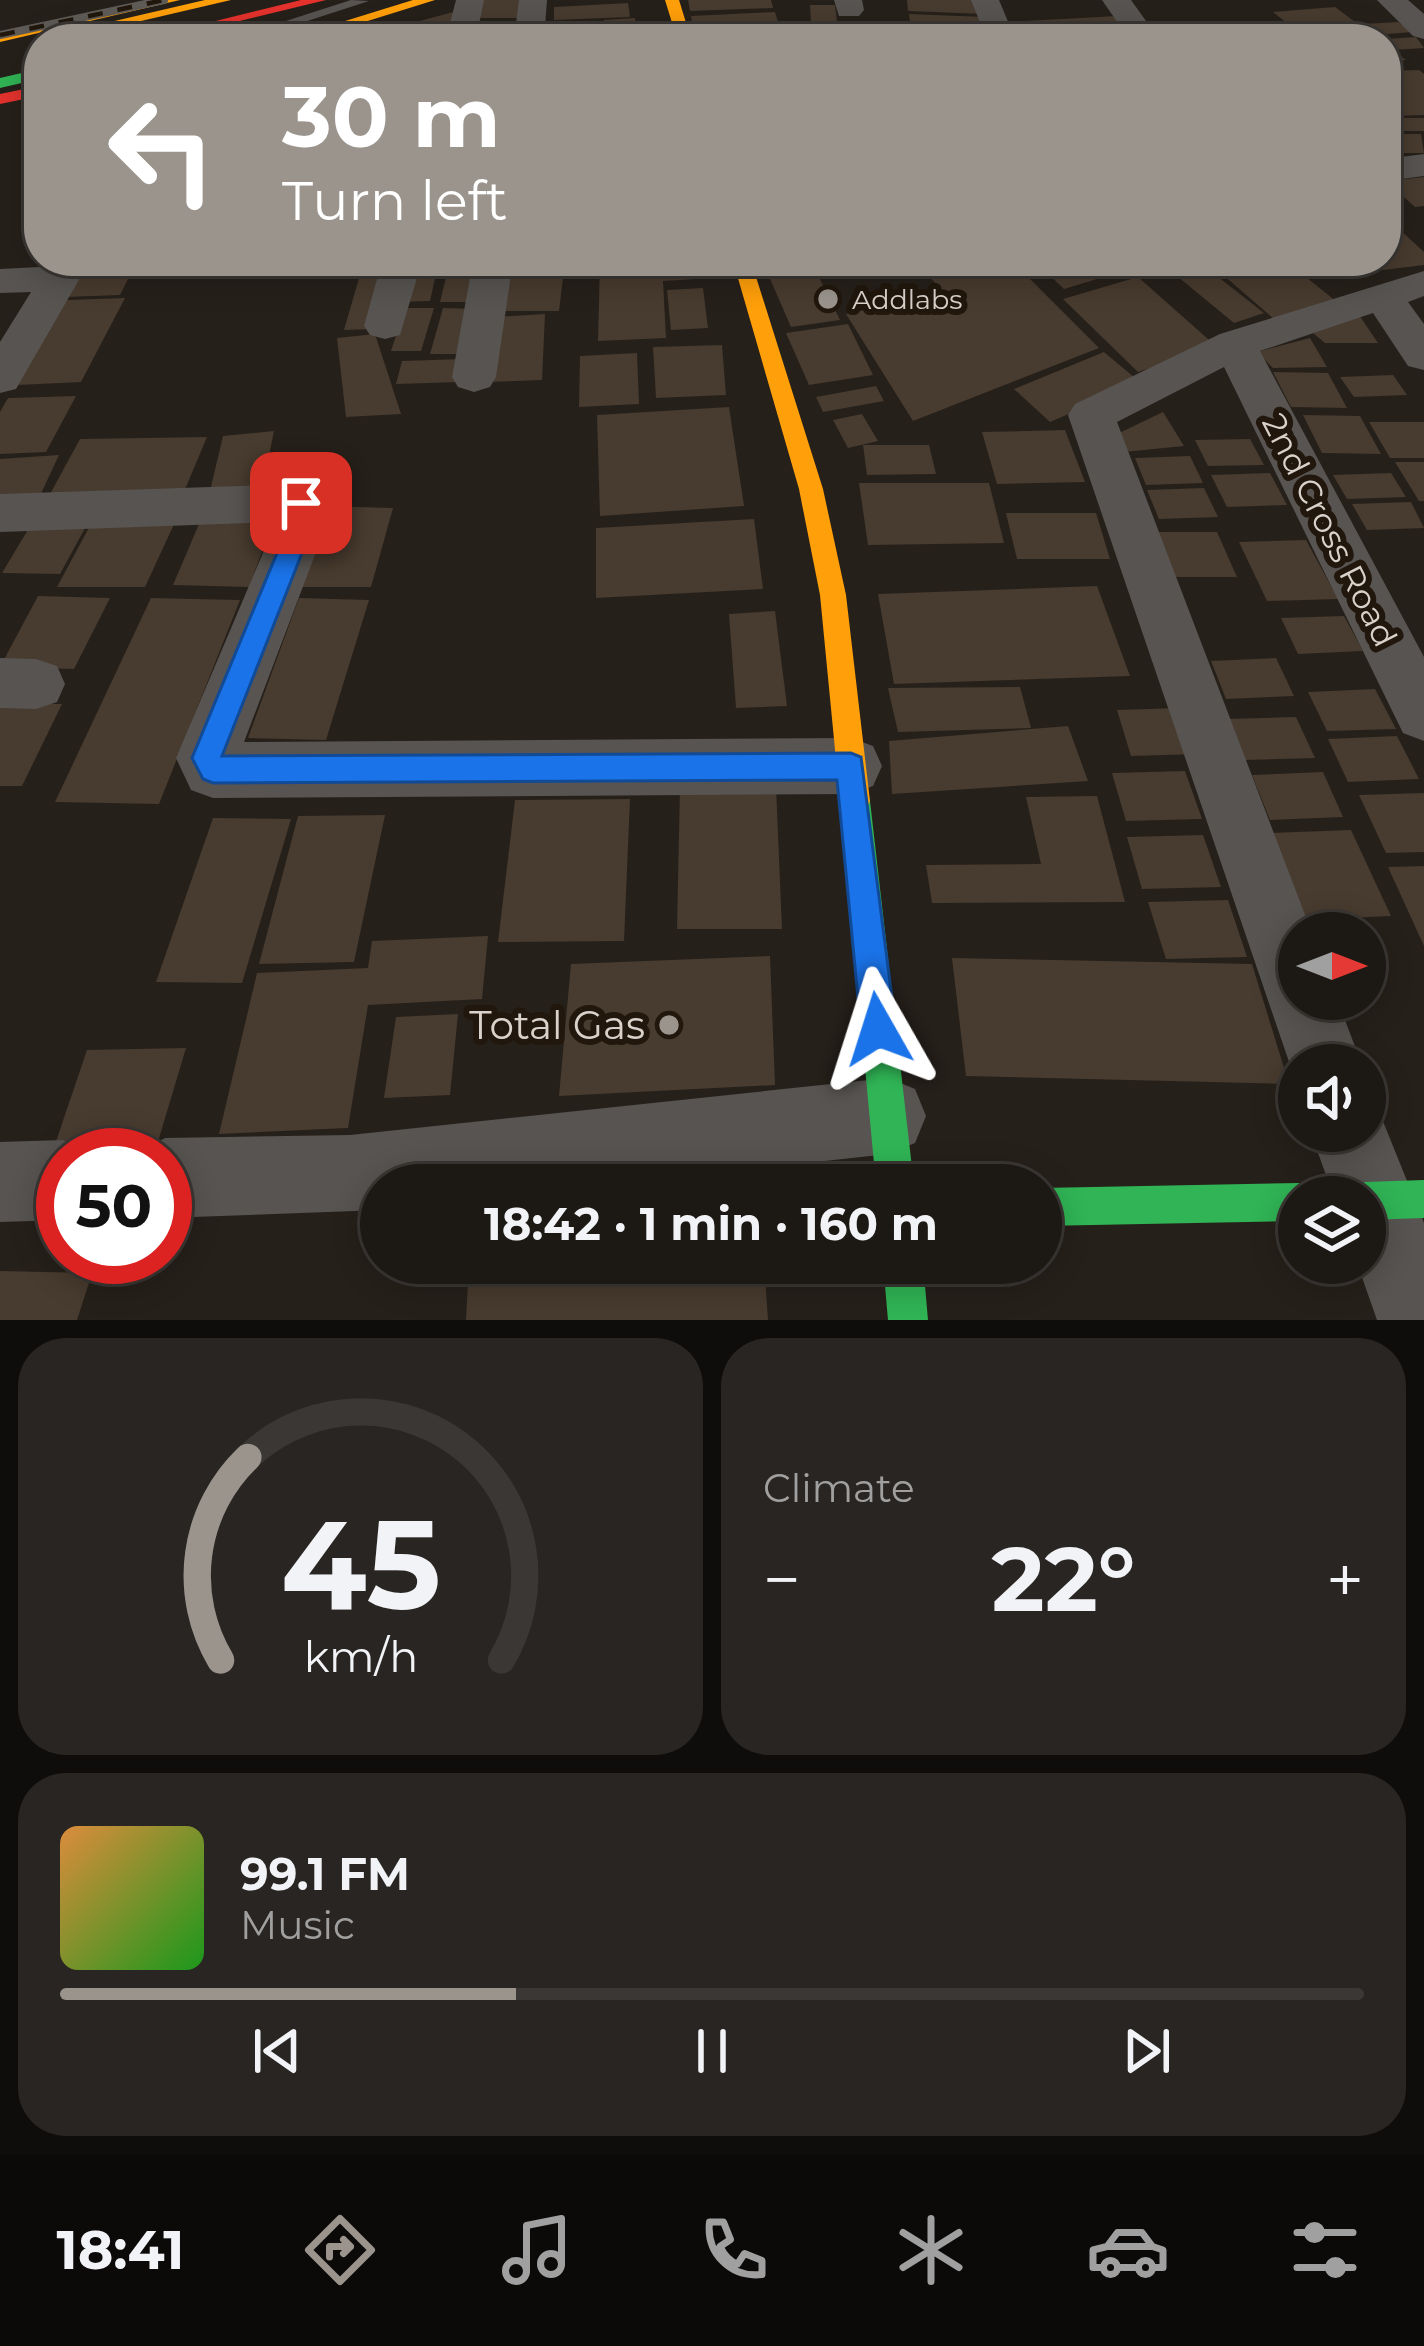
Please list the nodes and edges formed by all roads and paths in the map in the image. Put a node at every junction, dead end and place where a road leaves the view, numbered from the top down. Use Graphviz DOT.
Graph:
graph roads {
  1 [pos="173,0"];
  2 [pos="224,0"];
  3 [pos="269,0"];
  4 [pos="319,0"];
  5 [pos="428,0"];
  6 [pos="1391,0"];
  7 [pos="365,1"];
  8 [pos="64,24"];
  9 [pos="111,24"];
  10 [pos="161,24"];
  11 [pos="212,24"];
  12 [pos="262,24"];
  13 [pos="288,24"];
  14 [pos="346,24"];
  15 [pos="1424,30"];
  16 [pos="61,276"];
  17 [pos="398,276"];
  18 [pos="491,276"];
  19 [pos="747,276"];
  20 [pos="1404,290"];
  21 [pos="385,326"];
  22 [pos="1235,344"];
  23 [pos="1424,356"];
  24 [pos="474,377"];
  25 [pos="0,378"];
  26 [pos="0,513"];
  27 [pos="1424,715"];
  28 [pos="851,766"];
  29 [pos="1278,935"];
  30 [pos="891,1151"];
  31 [pos="192,1177"];
  32 [pos="36,1181"];
  33 [pos="0,1182"];
  34 [pos="1278,1192"];
  35 [pos="1062,1206"];
  36 [pos="1386,1242"];
  37 [pos="905,1284"];
  38 [pos="908,1320"];
  39 [pos="1420,1320"];
  1 -- 8 [label="main road"];
  2 -- 9 [label="main road"];
  3 -- 10 [label="main road"];
  4 -- 11 [label="main road"];
  5 -- 14 [label="main road"];
  6 -- 15 [label="street"];
  7 -- 12 [label="main road"];
  7 -- 13 [label="lane"];
  16 -- 25 [label="street"];
  17 -- 21 [label="street"];
  18 -- 24 [label="street"];
  19 -- 28 [label="main road"];
  20 -- 22 [label="street"];
  20 -- 23 [label="street"];
  22 -- 27 [label="street, 2nd Cross Road"];
  22 -- 29 [label="street"];
  26 -- 28 [label="street"];
  28 -- 30 [label="main road"];
  30 -- 31 [label="street"];
  32 -- 33 [label="street"];
  34 -- 35 [label="main road"];
  36 -- 39 [label="street"];
  37 -- 38 [label="main road"];
}
